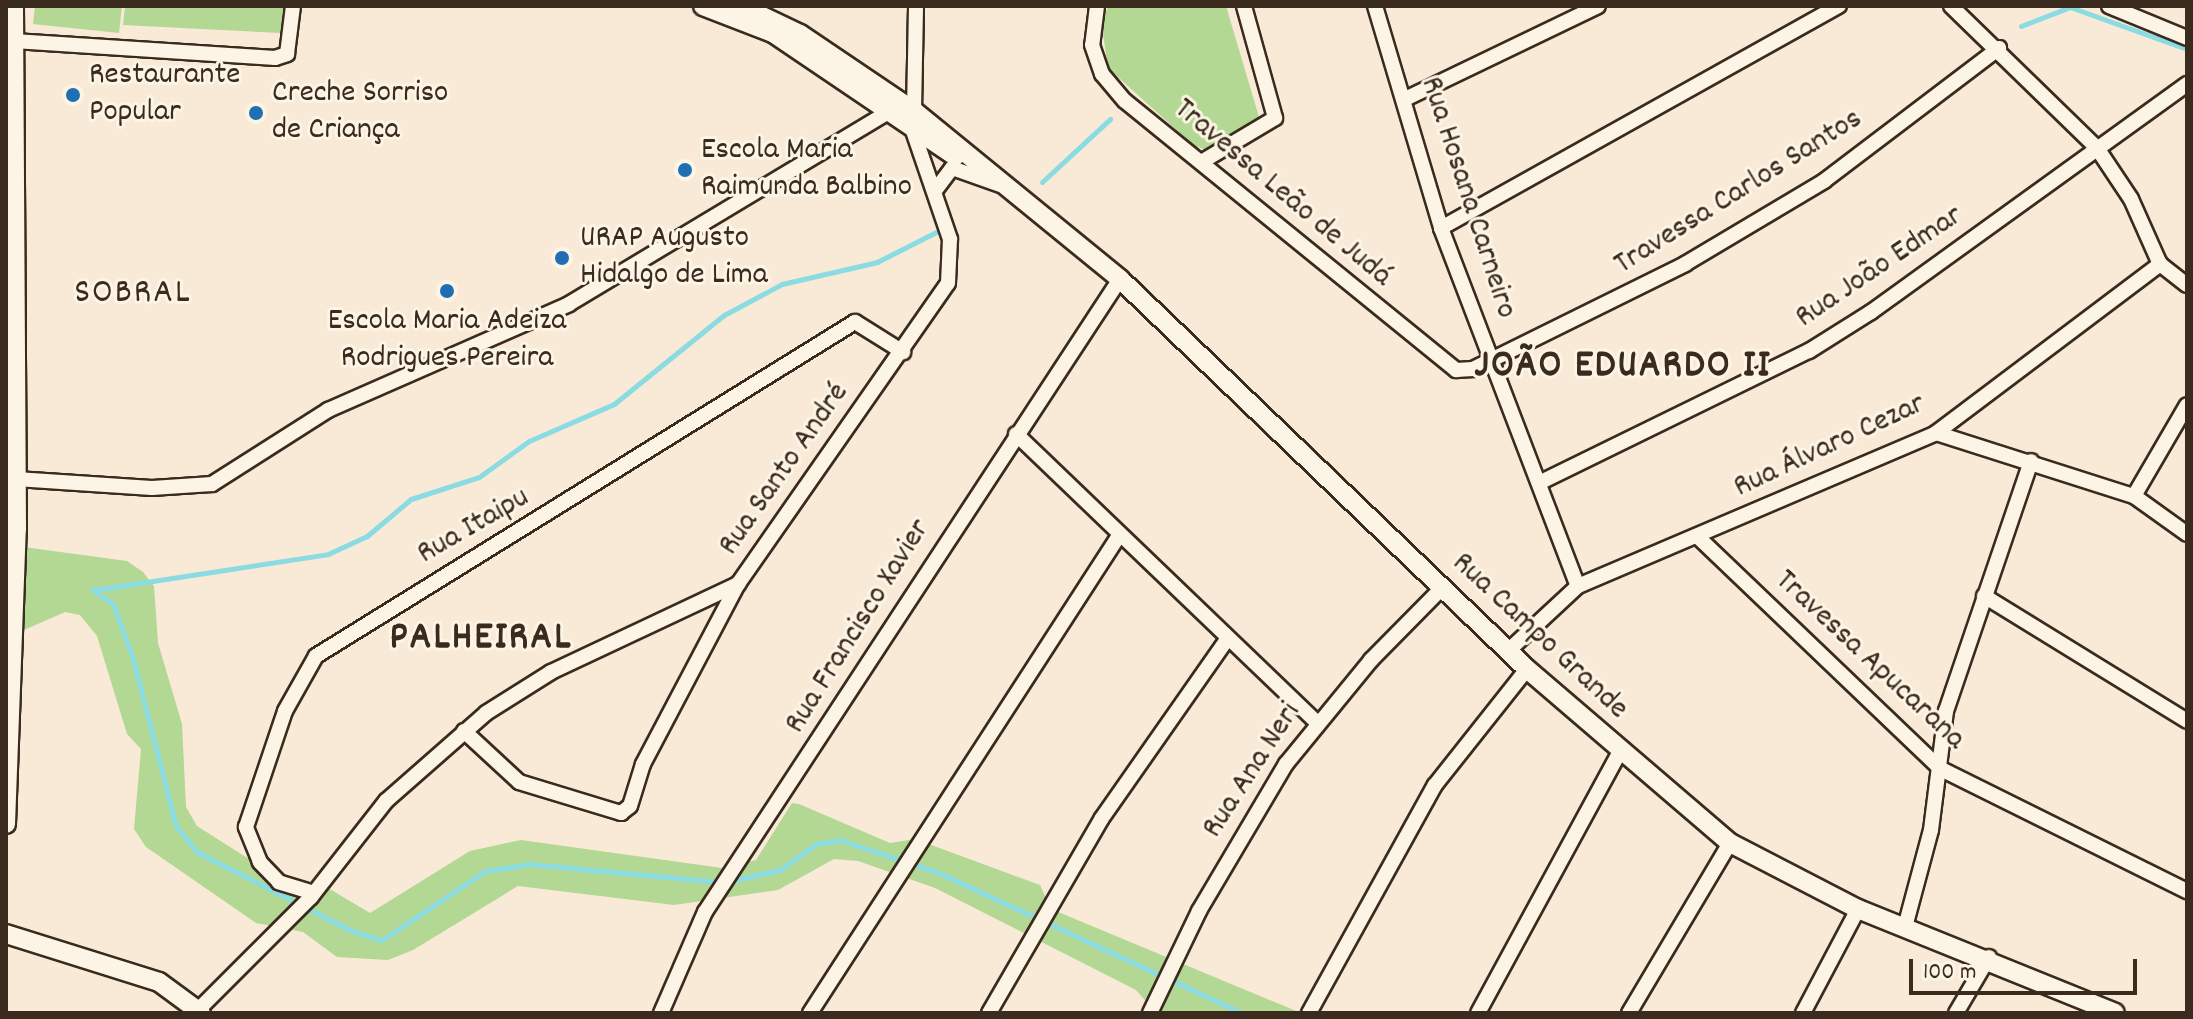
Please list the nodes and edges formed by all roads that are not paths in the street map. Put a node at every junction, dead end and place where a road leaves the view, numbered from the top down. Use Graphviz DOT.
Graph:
graph roads {
  1 [pos="14,6"];
  2 [pos="293,6"];
  3 [pos="703,6"];
  4 [pos="741,6"];
  5 [pos="916,6"];
  6 [pos="1097,6"];
  7 [pos="1244,6"];
  8 [pos="1375,6"];
  9 [pos="1598,6"];
  10 [pos="1839,6"];
  11 [pos="1951,6"];
  12 [pos="2109,6"];
  13 [pos="2187,38"];
  14 [pos="14,41"];
  15 [pos="1999,48"];
  16 [pos="2187,84"];
  17 [pos="1405,99"];
  18 [pos="914,111"];
  19 [pos="885,114"];
  20 [pos="913,131"];
  21 [pos="2097,148"];
  22 [pos="1203,161"];
  23 [pos="1001,186"];
  24 [pos="937,188"];
  25 [pos="1441,228"];
  26 [pos="2160,264"];
  27 [pos="1120,279"];
  28 [pos="2187,285"];
  29 [pos="903,352"];
  30 [pos="1492,359"];
  31 [pos="12,361"];
  32 [pos="2187,405"];
  33 [pos="1936,433"];
  34 [pos="1016,434"];
  35 [pos="2031,461"];
  36 [pos="16,479"];
  37 [pos="1539,483"];
  38 [pos="2134,496"];
  39 [pos="13,515"];
  40 [pos="2187,534"];
  41 [pos="1118,537"];
  42 [pos="1699,538"];
  43 [pos="738,584"];
  44 [pos="1578,586"];
  45 [pos="1442,588"];
  46 [pos="1984,596"];
  47 [pos="1226,641"];
  48 [pos="1508,651"];
  49 [pos="1527,669"];
  50 [pos="2187,721"];
  51 [pos="1316,722"];
  52 [pos="464,731"];
  53 [pos="1619,753"];
  54 [pos="1941,769"];
  55 [pos="6,824"];
  56 [pos="1730,843"];
  57 [pos="2187,891"];
  58 [pos="312,895"];
  59 [pos="1858,909"];
  60 [pos="1905,927"];
  61 [pos="6,934"];
  62 [pos="1989,957"];
  63 [pos="198,1012"];
  64 [pos="661,1013"];
  65 [pos="810,1013"];
  66 [pos="989,1013"];
  67 [pos="1150,1013"];
  68 [pos="1309,1013"];
  69 [pos="1478,1013"];
  70 [pos="1629,1013"];
  71 [pos="1803,1013"];
  72 [pos="1956,1013"];
  73 [pos="2115,1013"];
  1 -- 14 [label="street"];
  2 -- 14 [label="street"];
  3 -- 19 [label="street, Rua Campo Grande"];
  4 -- 18 [label="street, Rua Campo Grande"];
  5 -- 18 [label="street"];
  6 -- 22 [label="street, Travessa Leão de Judá"];
  7 -- 22 [label="street"];
  8 -- 17 [label="street, Rua Hosana Carneiro"];
  9 -- 17 [label="street"];
  10 -- 25 [label="street"];
  11 -- 15 [label="street"];
  12 -- 13 [label="street"];
  14 -- 31 [label="street"];
  15 -- 21 [label="street"];
  15 -- 30 [label="street, Travessa Carlos Santos"];
  16 -- 21 [label="street, Rua João Edmar"];
  17 -- 25 [label="street, Rua Hosana Carneiro"];
  18 -- 20 [label="street"];
  18 -- 23 [label="street, Rua Campo Grande"];
  19 -- 20 [label="street, Rua Campo Grande"];
  19 -- 36 [label="street"];
  20 -- 23 [label="street, Rua Campo Grande"];
  20 -- 24 [label="street, Rua Santo André"];
  21 -- 26 [label="street"];
  21 -- 37 [label="street, Rua João Edmar"];
  22 -- 30 [label="street, Travessa Leão de Judá"];
  23 -- 24 [label="street"];
  23 -- 27 [label="street, Rua Campo Grande"];
  24 -- 29 [label="street, Rua Santo André"];
  25 -- 30 [label="street, Rua Hosana Carneiro"];
  26 -- 28 [label="street"];
  26 -- 33 [label="street, Rua Álvaro Cezar"];
  27 -- 34 [label="street, Rua Francisco Xavier"];
  27 -- 45 [label="street, Rua Campo Grande"];
  29 -- 43 [label="street, Rua Santo André"];
  29 -- 58 [label="street, Rua Itaipu"];
  30 -- 37 [label="street, Rua Hosana Carneiro"];
  31 -- 36 [label="street"];
  32 -- 38 [label="street"];
  33 -- 35 [label="street"];
  33 -- 42 [label="street, Rua Álvaro Cezar"];
  34 -- 41 [label="street"];
  34 -- 64 [label="street, Rua Francisco Xavier"];
  35 -- 38 [label="street"];
  35 -- 46 [label="street"];
  36 -- 39 [label="street"];
  37 -- 44 [label="street, Rua Hosana Carneiro"];
  38 -- 40 [label="street"];
  39 -- 55 [label="street"];
  41 -- 47 [label="street"];
  41 -- 65 [label="street"];
  42 -- 44 [label="street, Rua Álvaro Cezar"];
  42 -- 54 [label="street, Travessa Apucarana"];
  43 -- 52 [label="street, Rua Santo André"];
  43 -- 52 [label="street"];
  44 -- 48 [label="street, Rua Álvaro Cezar"];
  45 -- 48 [label="street, Rua Campo Grande"];
  45 -- 51 [label="street, Rua Ana Neri"];
  46 -- 50 [label="street"];
  46 -- 54 [label="street"];
  47 -- 51 [label="street"];
  47 -- 66 [label="street"];
  48 -- 49 [label="street, Rua Campo Grande"];
  49 -- 53 [label="street, Rua Campo Grande"];
  49 -- 68 [label="street"];
  51 -- 67 [label="street, Rua Ana Neri"];
  52 -- 58 [label="street, Rua Santo André"];
  53 -- 56 [label="street, Rua Campo Grande"];
  53 -- 69 [label="street"];
  54 -- 57 [label="street, Travessa Apucarana"];
  54 -- 60 [label="street"];
  56 -- 59 [label="street, Rua Campo Grande"];
  56 -- 70 [label="street"];
  58 -- 63 [label="street, Rua Santo André"];
  59 -- 60 [label="street, Rua Campo Grande"];
  59 -- 71 [label="street"];
  60 -- 62 [label="street, Rua Campo Grande"];
  61 -- 63 [label="street"];
  62 -- 72 [label="street"];
  62 -- 73 [label="street, Rua Campo Grande"];
}
